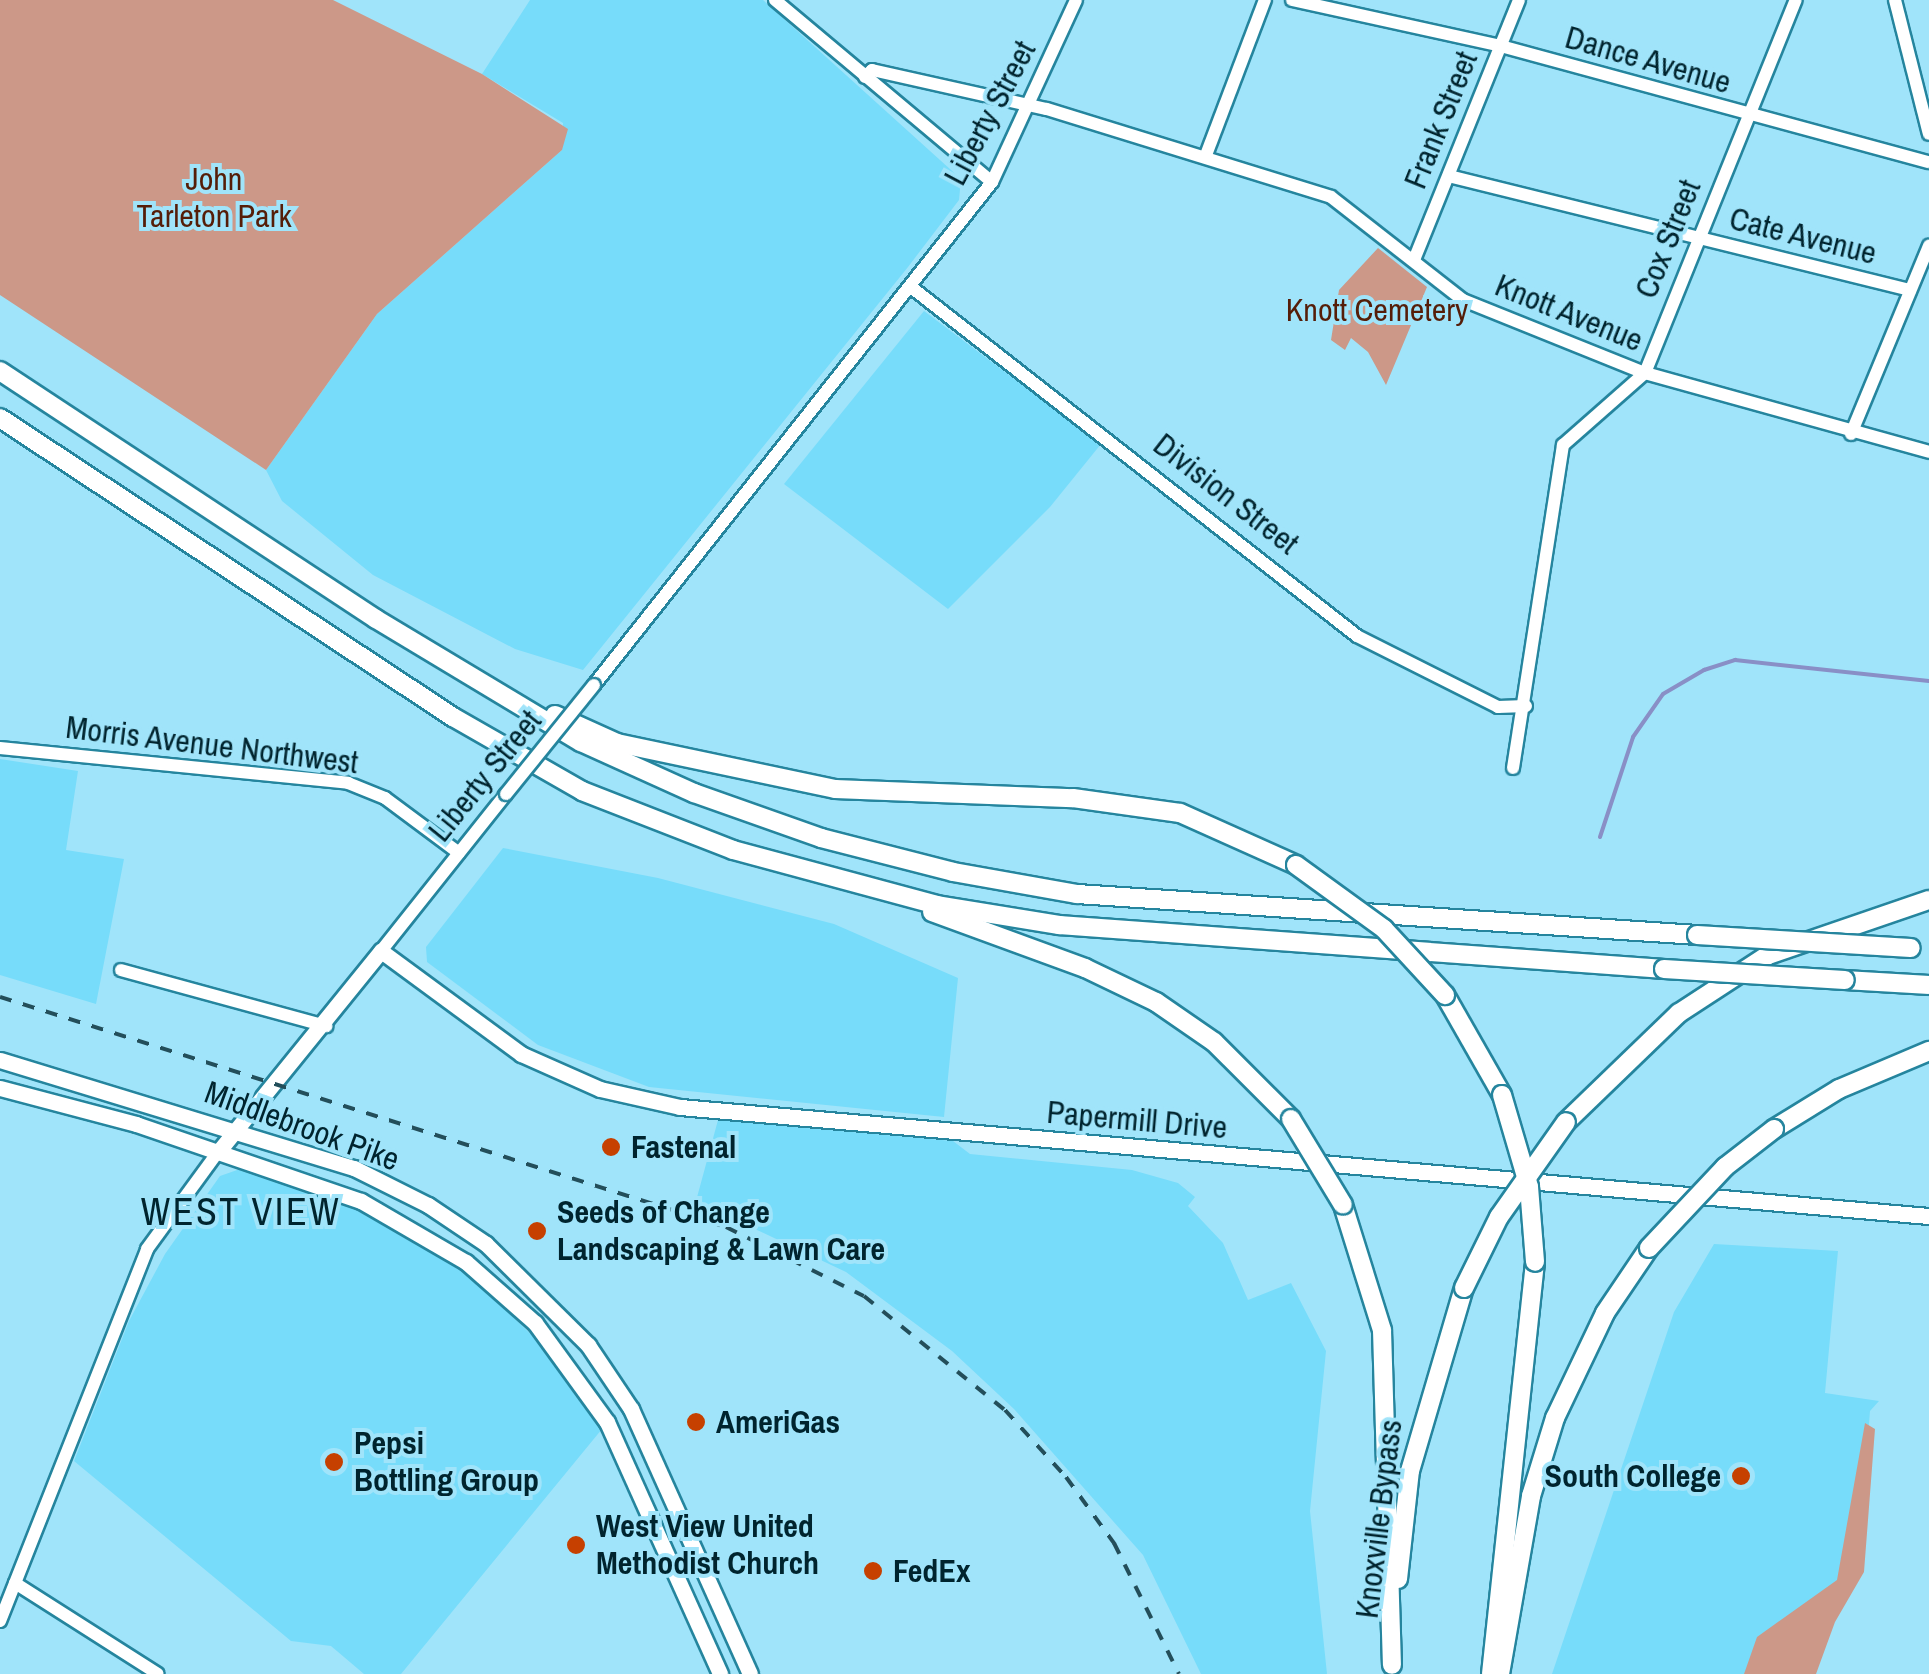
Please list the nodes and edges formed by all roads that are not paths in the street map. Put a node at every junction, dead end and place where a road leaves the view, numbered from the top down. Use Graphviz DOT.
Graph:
graph roads {
  1 [pos="775,0"];
  2 [pos="1076,0"];
  3 [pos="1264,0"];
  4 [pos="1292,0"];
  5 [pos="1519,0"];
  6 [pos="1796,0"];
  7 [pos="1895,0"];
  8 [pos="1501,46"];
  9 [pos="869,73"];
  10 [pos="1032,106"];
  11 [pos="1747,117"];
  12 [pos="1929,134"];
  13 [pos="1206,155"];
  14 [pos="1929,162"];
  15 [pos="1449,176"];
  16 [pos="992,182"];
  17 [pos="1697,239"];
  18 [pos="1929,246"];
  19 [pos="1414,260"];
  20 [pos="911,287"];
  21 [pos="1910,290"];
  22 [pos="0,371"];
  23 [pos="1646,373"];
  24 [pos="0,418"];
  25 [pos="1851,434"];
  26 [pos="1929,452"];
  27 [pos="465,674"];
  28 [pos="1526,706"];
  29 [pos="0,748"];
  30 [pos="1513,768"];
  31 [pos="459,852"];
  32 [pos="823,875"];
  33 [pos="1929,900"];
  34 [pos="1920,949"];
  35 [pos="381,952"];
  36 [pos="121,970"];
  37 [pos="1929,986"];
  38 [pos="326,1026"];
  39 [pos="1929,1052"];
  40 [pos="0,1060"];
  41 [pos="0,1088"];
  42 [pos="238,1130"];
  43 [pos="218,1152"];
  44 [pos="1929,1216"];
  45 [pos="15,1583"];
  46 [pos="0,1620"];
  47 [pos="1392,1670"];
  48 [pos="158,1674"];
  49 [pos="720,1674"];
  50 [pos="750,1674"];
  51 [pos="1491,1674"];
  52 [pos="1500,1674"];
  1 -- 9 [label="street"];
  2 -- 10 [label="street, Liberty Street"];
  3 -- 13 [label="street"];
  4 -- 8 [label="street, Dance Avenue"];
  5 -- 8 [label="street, Frank Street"];
  6 -- 11 [label="street, Cox Street"];
  7 -- 12 [label="street"];
  8 -- 11 [label="street, Dance Avenue"];
  8 -- 15 [label="street, Frank Street"];
  9 -- 10 [label="street, Knott Avenue"];
  9 -- 16 [label="street"];
  10 -- 13 [label="street, Knott Avenue"];
  10 -- 16 [label="street, Liberty Street"];
  11 -- 14 [label="street, Dance Avenue"];
  11 -- 17 [label="street, Cox Street"];
  13 -- 19 [label="street, Knott Avenue"];
  15 -- 17 [label="street, Cate Avenue"];
  15 -- 19 [label="street, Frank Street"];
  16 -- 20 [label="street, Liberty Street"];
  17 -- 21 [label="street, Cate Avenue"];
  17 -- 23 [label="street, Cox Street"];
  18 -- 21 [label="street"];
  19 -- 23 [label="street, Knott Avenue"];
  20 -- 28 [label="street, Division Street"];
  20 -- 31 [label="street, Liberty Street, bridge"];
  21 -- 25 [label="street"];
  22 -- 27 [label="highway"];
  23 -- 25 [label="street, Knott Avenue"];
  23 -- 28 [label="street, Cox Street"];
  24 -- 32 [label="highway"];
  25 -- 26 [label="street, Knott Avenue"];
  27 -- 34 [label="highway, bridge"];
  27 -- 51 [label="highway, bridge"];
  28 -- 30 [label="street, Cox Street"];
  29 -- 31 [label="street, Morris Avenue Northwest"];
  31 -- 35 [label="street, Liberty Street"];
  32 -- 37 [label="highway, bridge"];
  32 -- 47 [label="highway, bridge"];
  33 -- 47 [label="highway, Knoxville Bypass, bridge"];
  35 -- 38 [label="main road, Liberty Street"];
  35 -- 44 [label="main road, Papermill Drive"];
  36 -- 38 [label="street"];
  38 -- 42 [label="main road, Liberty Street"];
  39 -- 52 [label="highway, bridge"];
  40 -- 42 [label="main road, Middlebrook Pike"];
  41 -- 43 [label="main road, Middlebrook Pike"];
  42 -- 43 [label="main road, Liberty Street"];
  42 -- 50 [label="main road, Middlebrook Pike"];
  43 -- 45 [label="street, Liberty Street"];
  43 -- 49 [label="main road, Middlebrook Pike"];
  45 -- 46 [label="street, Liberty Street"];
  45 -- 48 [label="street"];
}
